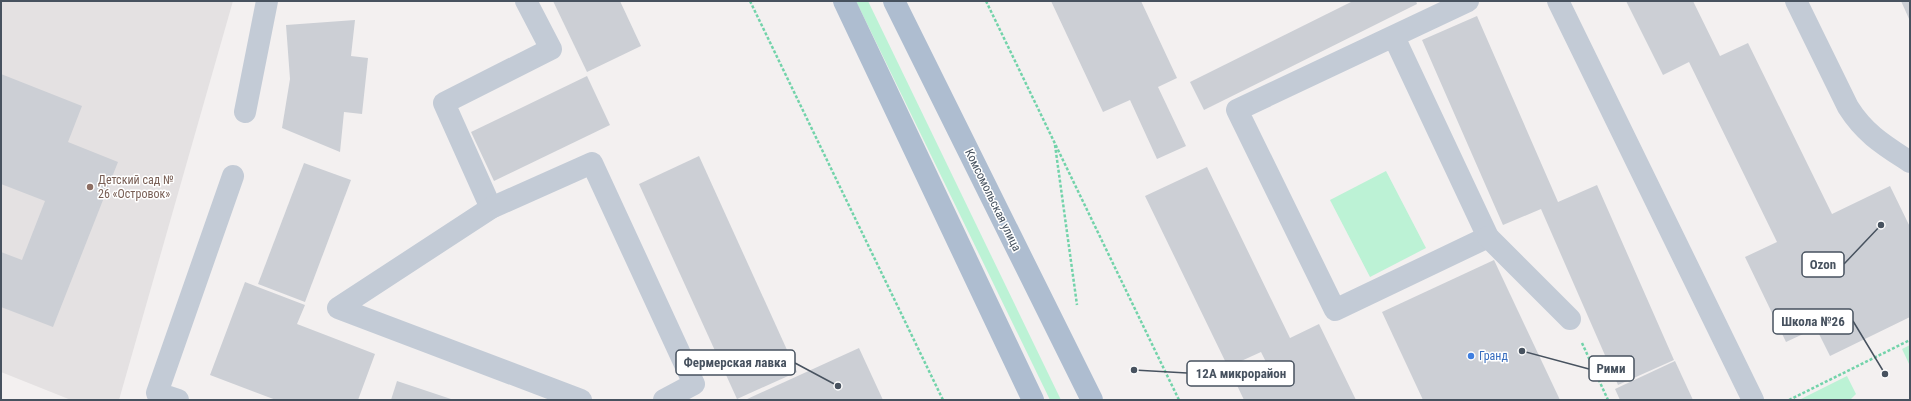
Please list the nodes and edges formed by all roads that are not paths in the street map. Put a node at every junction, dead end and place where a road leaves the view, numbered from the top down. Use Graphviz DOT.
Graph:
graph roads {
  1 [pos="268,1"];
  2 [pos="526,1"];
  3 [pos="844,1"];
  4 [pos="894,1"];
  5 [pos="1468,1"];
  6 [pos="1558,1"];
  7 [pos="1796,1"];
  8 [pos="1394,37"];
  9 [pos="245,112"];
  10 [pos="1910,162"];
  11 [pos="233,176"];
  12 [pos="491,208"];
  13 [pos="1488,237"];
  14 [pos="1570,319"];
  15 [pos="176,400"];
  16 [pos="581,400"];
  17 [pos="664,400"];
  18 [pos="1033,400"];
  19 [pos="1092,400"];
  20 [pos="1753,400"];
  1 -- 9 [label="lane"];
  2 -- 12 [label="lane"];
  3 -- 18 [label="main road"];
  4 -- 19 [label="main road, Комсомольская улица"];
  5 -- 8 [label="lane"];
  6 -- 20 [label="lane"];
  7 -- 10 [label="lane"];
  8 -- 13 [label="lane"];
  8 -- 13 [label="lane"];
  11 -- 15 [label="lane"];
  12 -- 16 [label="lane"];
  12 -- 17 [label="lane"];
  13 -- 14 [label="lane"];
}
